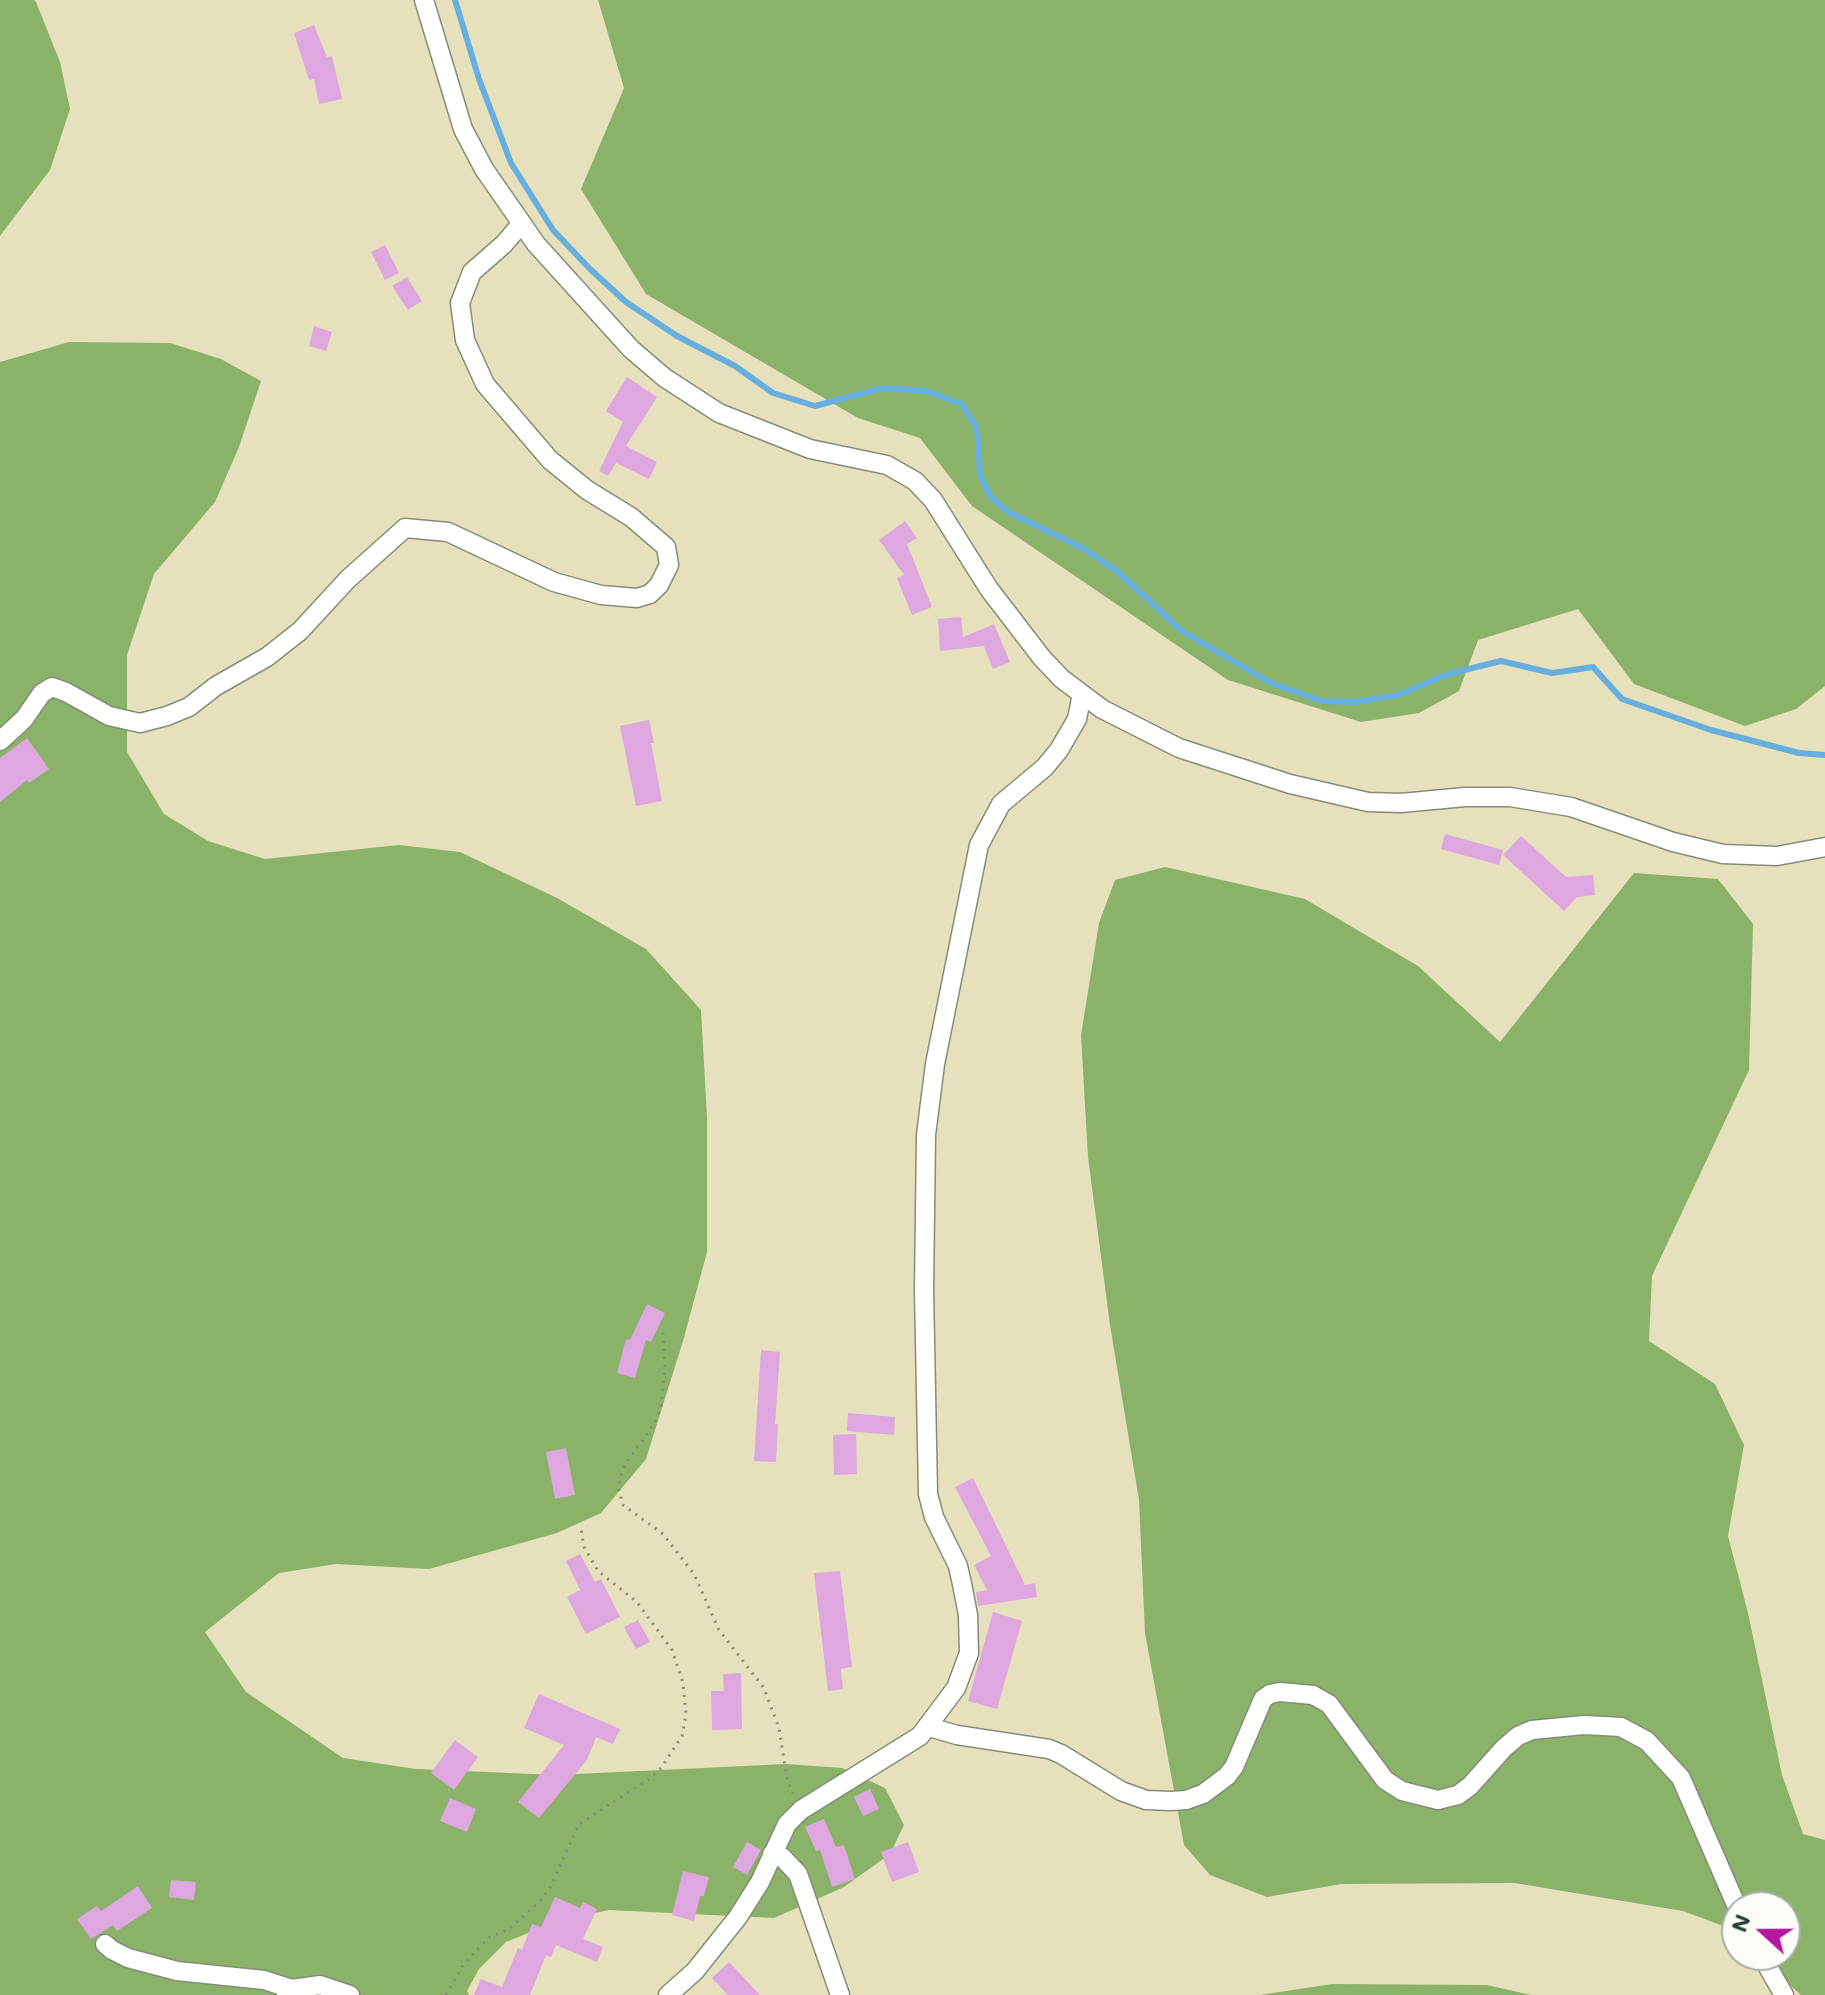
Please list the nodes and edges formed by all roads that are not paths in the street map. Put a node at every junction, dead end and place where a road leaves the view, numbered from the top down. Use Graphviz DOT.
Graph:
graph roads {
  1 [pos="424,0"];
  2 [pos="521,224"];
  3 [pos="1082,694"];
  4 [pos="0,741"];
  5 [pos="1825,847"];
  6 [pos="929,1727"];
  7 [pos="772,1854"];
  8 [pos="1730,1891"];
  9 [pos="105,1944"];
  10 [pos="1770,1971"];
  11 [pos="289,1992"];
  12 [pos="350,1995"];
  13 [pos="668,1995"];
  14 [pos="840,1995"];
  15 [pos="1784,1995"];
  1 -- 2 [label="street"];
  2 -- 3 [label="street"];
  2 -- 4 [label="street"];
  3 -- 5 [label="street"];
  3 -- 6 [label="street"];
  6 -- 7 [label="street"];
  6 -- 8 [label="street"];
  7 -- 13 [label="street"];
  7 -- 14 [label="street"];
  9 -- 11 [label="street"];
  10 -- 15 [label="street"];
  11 -- 12 [label="street"];
}
